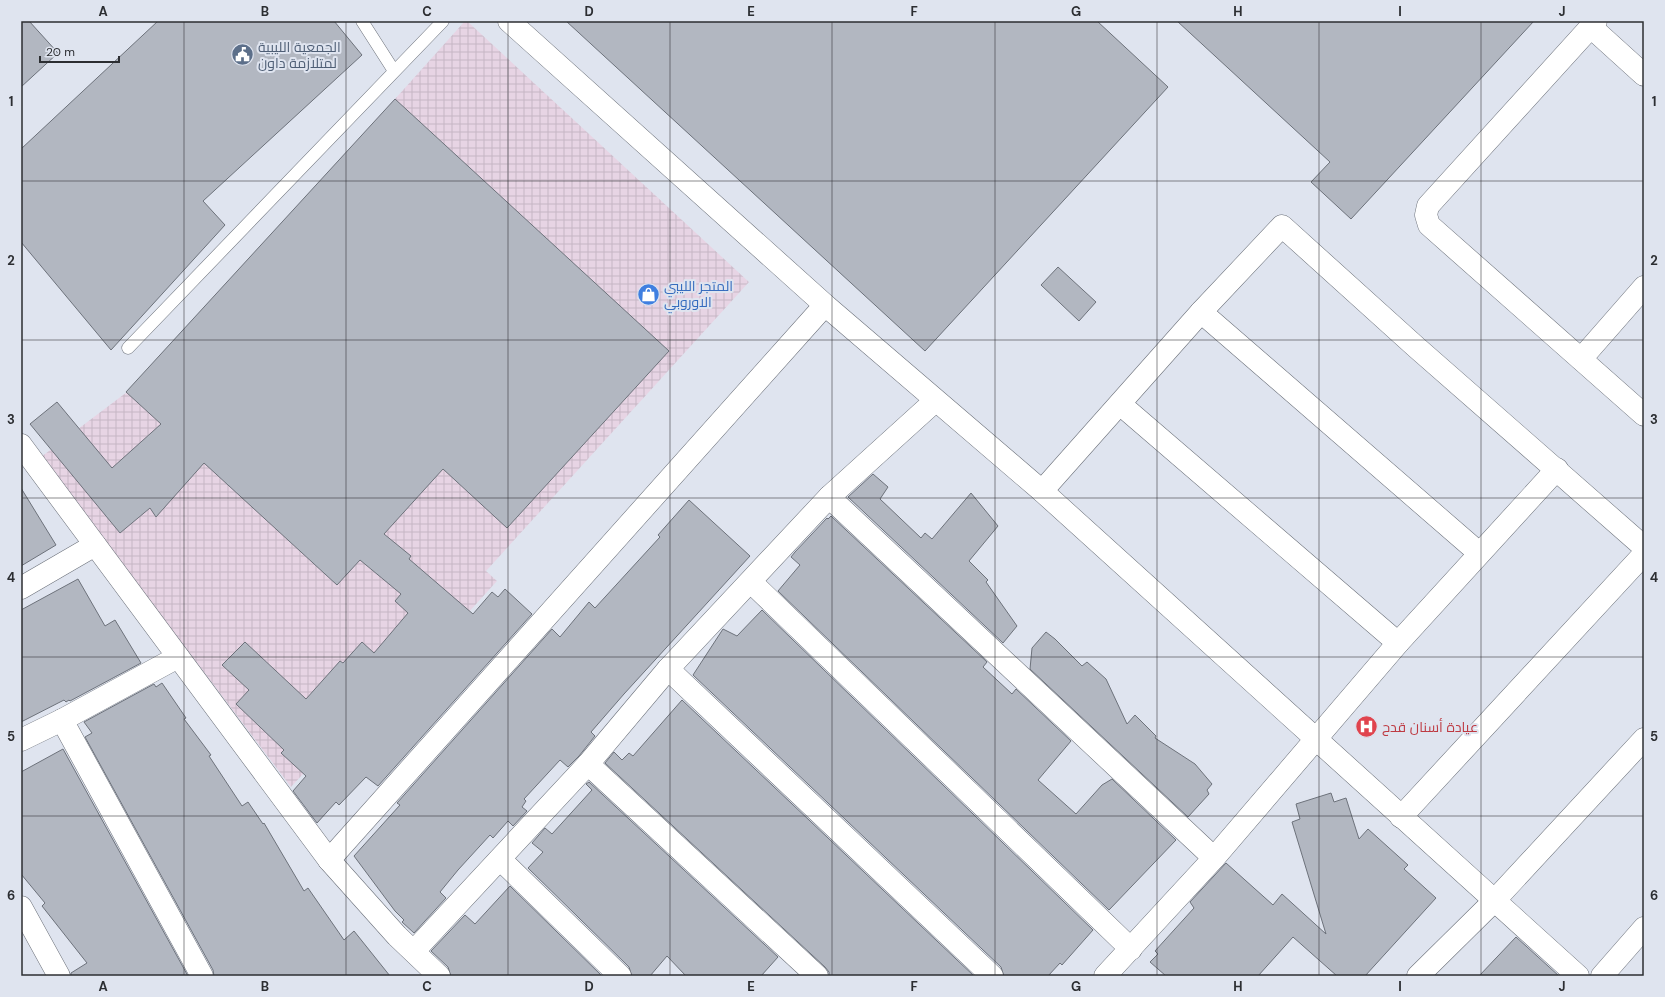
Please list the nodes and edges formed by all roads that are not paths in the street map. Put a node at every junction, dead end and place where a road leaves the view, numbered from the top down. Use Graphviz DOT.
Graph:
graph roads {
  1 [pos="362,21"];
  2 [pos="443,21"];
  3 [pos="509,21"];
  4 [pos="1593,24"];
  5 [pos="394,71"];
  6 [pos="1644,75"];
  7 [pos="1644,286"];
  8 [pos="825,305"];
  9 [pos="1201,312"];
  10 [pos="128,348"];
  11 [pos="1581,359"];
  12 [pos="936,401"];
  13 [pos="1120,404"];
  14 [pos="1644,415"];
  15 [pos="21,445"];
  16 [pos="1557,469"];
  17 [pos="1042,491"];
  18 [pos="829,497"];
  19 [pos="95,545"];
  20 [pos="1644,547"];
  21 [pos="1479,553"];
  22 [pos="1644,554"];
  23 [pos="750,582"];
  24 [pos="21,588"];
  25 [pos="1398,643"];
  26 [pos="178,657"];
  27 [pos="668,669"];
  28 [pos="62,720"];
  29 [pos="1317,739"];
  30 [pos="1644,739"];
  31 [pos="21,740"];
  32 [pos="588,764"];
  33 [pos="1402,817"];
  34 [pos="1214,858"];
  35 [pos="500,859"];
  36 [pos="329,860"];
  37 [pos="1494,901"];
  38 [pos="21,907"];
  39 [pos="1644,928"];
  40 [pos="1131,948"];
  41 [pos="414,951"];
  42 [pos="59,976"];
  43 [pos="202,976"];
  44 [pos="439,976"];
  45 [pos="620,976"];
  46 [pos="817,976"];
  47 [pos="992,976"];
  48 [pos="1105,976"];
  49 [pos="1418,976"];
  50 [pos="1578,976"];
  51 [pos="1602,976"];
  1 -- 5 [label="lane"];
  2 -- 5 [label="lane"];
  3 -- 8 [label="street"];
  4 -- 6 [label="street"];
  4 -- 11 [label="street"];
  5 -- 10 [label="lane"];
  7 -- 11 [label="street"];
  8 -- 12 [label="street"];
  8 -- 36 [label="street"];
  9 -- 13 [label="street"];
  9 -- 16 [label="street"];
  9 -- 21 [label="street"];
  11 -- 14 [label="street"];
  12 -- 17 [label="street"];
  12 -- 18 [label="street"];
  13 -- 17 [label="street"];
  13 -- 25 [label="street"];
  15 -- 19 [label="street"];
  16 -- 20 [label="street"];
  16 -- 21 [label="street"];
  17 -- 29 [label="street"];
  18 -- 23 [label="street"];
  18 -- 34 [label="street"];
  19 -- 24 [label="street"];
  19 -- 26 [label="street"];
  21 -- 25 [label="street"];
  22 -- 33 [label="street"];
  23 -- 27 [label="street"];
  23 -- 40 [label="street"];
  25 -- 29 [label="street"];
  26 -- 28 [label="street"];
  26 -- 36 [label="street"];
  27 -- 32 [label="street"];
  27 -- 47 [label="street"];
  28 -- 31 [label="street"];
  28 -- 43 [label="street"];
  29 -- 33 [label="street"];
  29 -- 34 [label="street"];
  30 -- 37 [label="street"];
  32 -- 35 [label="street"];
  32 -- 46 [label="street"];
  33 -- 37 [label="street"];
  34 -- 40 [label="street"];
  35 -- 41 [label="street"];
  35 -- 45 [label="street"];
  36 -- 41 [label="street"];
  37 -- 49 [label="street"];
  37 -- 50 [label="street"];
  38 -- 42 [label="street"];
  39 -- 51 [label="street"];
  40 -- 48 [label="street"];
  41 -- 44 [label="street"];
}
